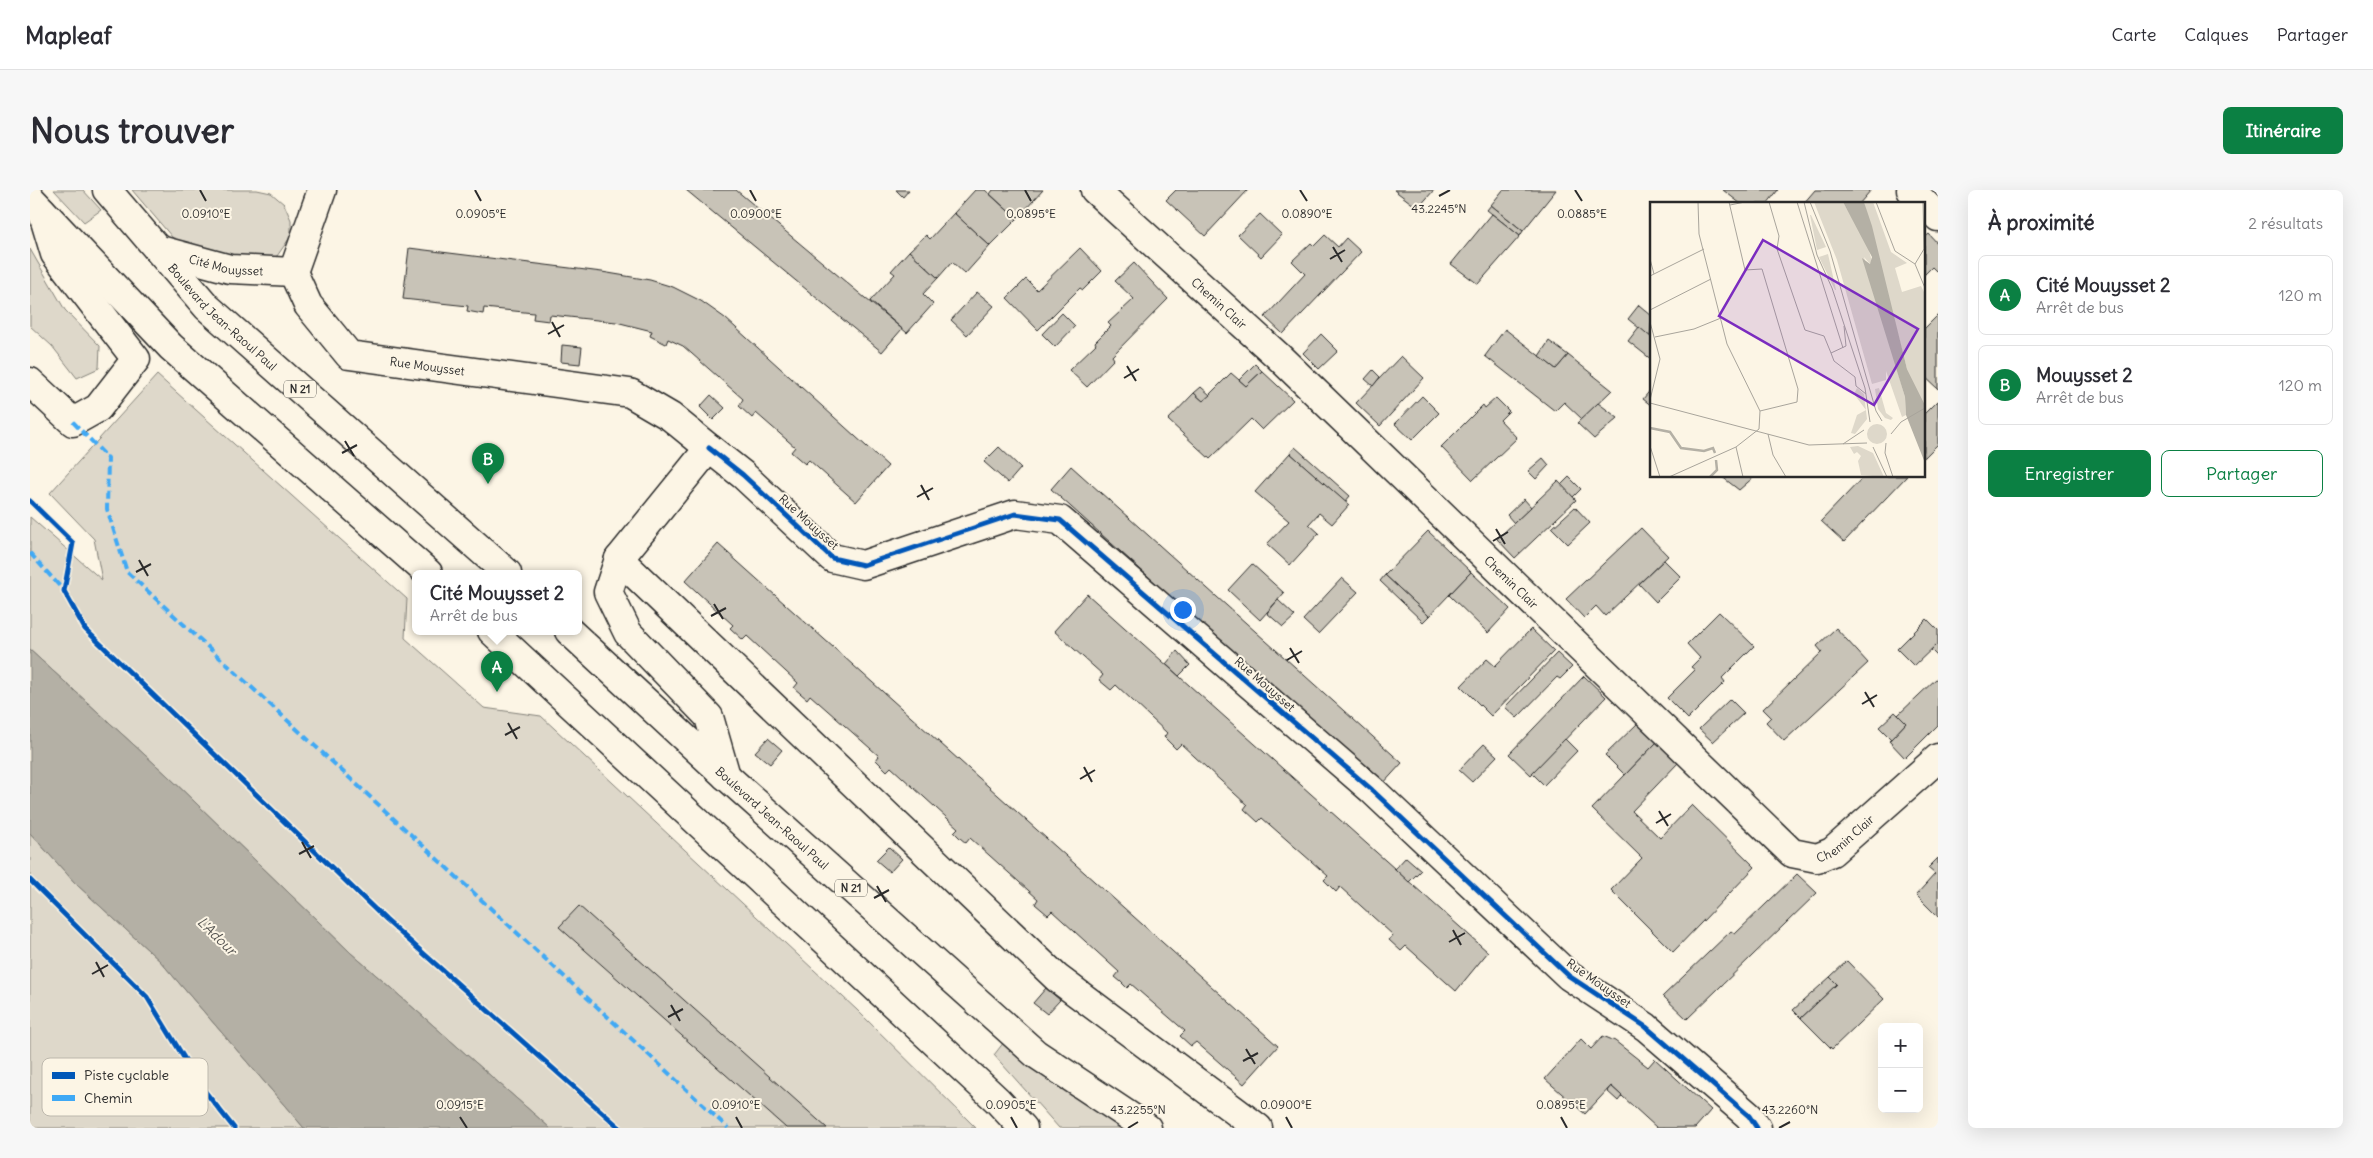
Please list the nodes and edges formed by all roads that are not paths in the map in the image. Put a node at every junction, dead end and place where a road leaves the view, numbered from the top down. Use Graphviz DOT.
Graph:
graph roads {
  1 [pos="107,190"];
  2 [pos="322,190"];
  3 [pos="1095,190"];
  4 [pos="1911,190"];
  5 [pos="1923,202"];
  6 [pos="36,205"];
  7 [pos="1926,205"];
  8 [pos="1938,217"];
  9 [pos="160,250"];
  10 [pos="293,272"];
  11 [pos="30,382"];
  12 [pos="709,448"];
  13 [pos="619,559"];
  14 [pos="425,570"];
  15 [pos="504,570"];
  16 [pos="496,635"];
  17 [pos="573,635"];
  18 [pos="1938,758"];
  19 [pos="726,776"];
  20 [pos="1023,1128"];
  21 [pos="1147,1128"];
  22 [pos="1258,1128"];
  23 [pos="1756,1128"];
  1 -- 9 [label="street, Boulevard Jean-Raoul Paul / N 21"];
  2 -- 10 [label="street"];
  3 -- 18 [label="street, Chemin Clair"];
  4 -- 5 [label="street"];
  6 -- 11 [label="street"];
  6 -- 14 [label="street"];
  7 -- 8 [label="street"];
  9 -- 10 [label="street, Cité Mouysset"];
  9 -- 15 [label="street, Boulevard Jean-Raoul Paul / N 21"];
  10 -- 12 [label="street, Rue Mouysset"];
  12 -- 13 [label="street"];
  12 -- 23 [label="street, Rue Mouysset"];
  13 -- 19 [label="street"];
  13 -- 22 [label="street"];
  16 -- 20 [label="street"];
  17 -- 19 [label="street, Boulevard Jean-Raoul Paul / N 21"];
  19 -- 21 [label="street, Boulevard Jean-Raoul Paul / N 21"];
}
